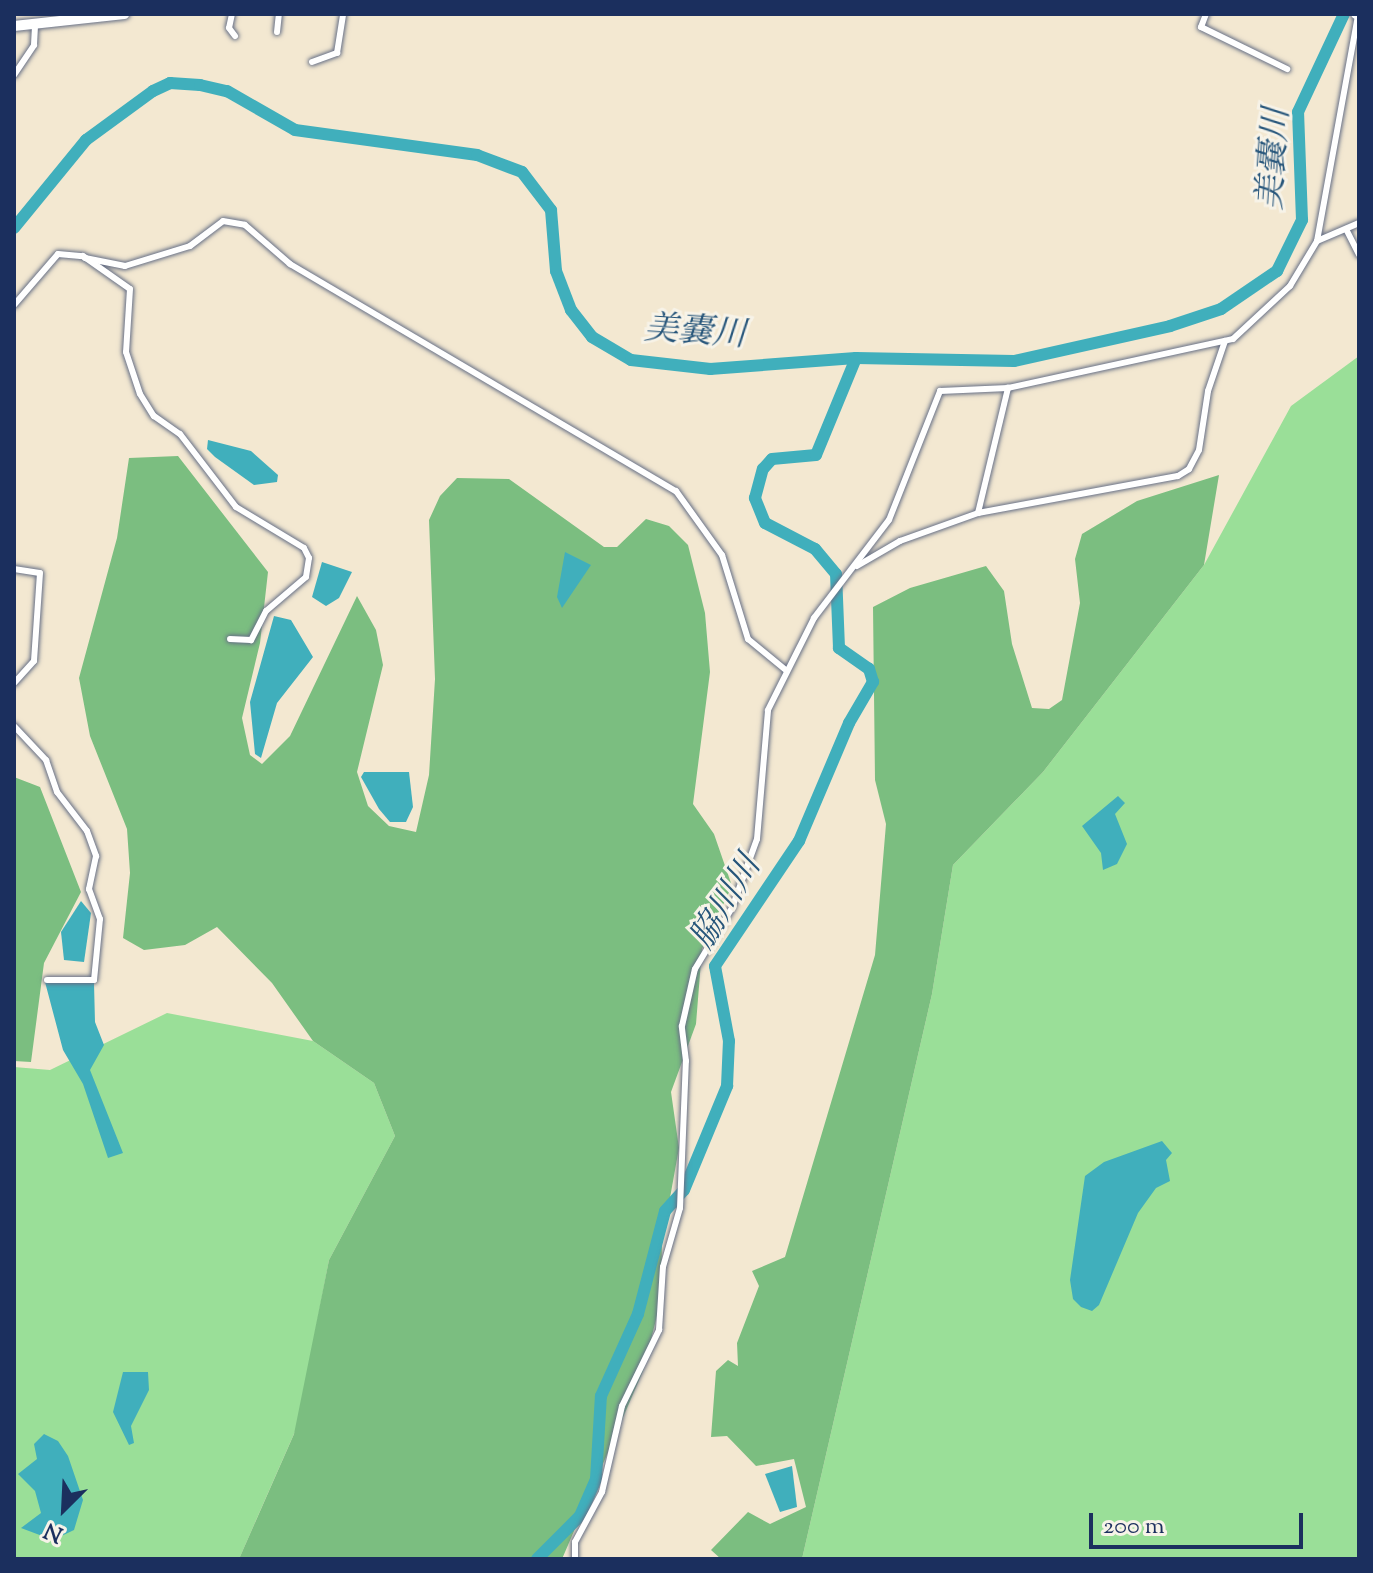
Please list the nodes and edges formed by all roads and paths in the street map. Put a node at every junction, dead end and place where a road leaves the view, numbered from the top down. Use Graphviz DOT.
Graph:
graph roads {
  1 [pos="124,14"];
  2 [pos="232,14"];
  3 [pos="279,14"];
  4 [pos="343,14"];
  5 [pos="1206,14"];
  6 [pos="1358,15"];
  7 [pos="35,24"];
  8 [pos="14,26"];
  9 [pos="277,32"];
  10 [pos="235,36"];
  11 [pos="312,62"];
  12 [pos="1287,69"];
  13 [pos="14,75"];
  14 [pos="1359,223"];
  15 [pos="1346,229"];
  16 [pos="1317,241"];
  17 [pos="1359,255"];
  18 [pos="85,258"];
  19 [pos="14,305"];
  20 [pos="1225,341"];
  21 [pos="1008,388"];
  22 [pos="978,513"];
  23 [pos="857,566"];
  24 [pos="14,569"];
  25 [pos="230,639"];
  26 [pos="787,671"];
  27 [pos="14,683"];
  28 [pos="14,726"];
  29 [pos="47,980"];
  30 [pos="575,1559"];
  1 -- 7 [label="main road"];
  2 -- 10 [label="street"];
  3 -- 9 [label="street"];
  4 -- 11 [label="street"];
  5 -- 12 [label="street"];
  6 -- 16 [label="street"];
  7 -- 8 [label="main road"];
  7 -- 13 [label="street"];
  14 -- 15 [label="street"];
  15 -- 16 [label="street"];
  15 -- 17 [label="street"];
  16 -- 20 [label="street"];
  18 -- 19 [label="street"];
  18 -- 25 [label="street"];
  18 -- 26 [label="street"];
  20 -- 21 [label="street"];
  20 -- 22 [label="street"];
  21 -- 22 [label="street"];
  21 -- 23 [label="street"];
  22 -- 23 [label="street"];
  23 -- 26 [label="street"];
  24 -- 27 [label="street"];
  26 -- 30 [label="street"];
  28 -- 29 [label="street"];
}
